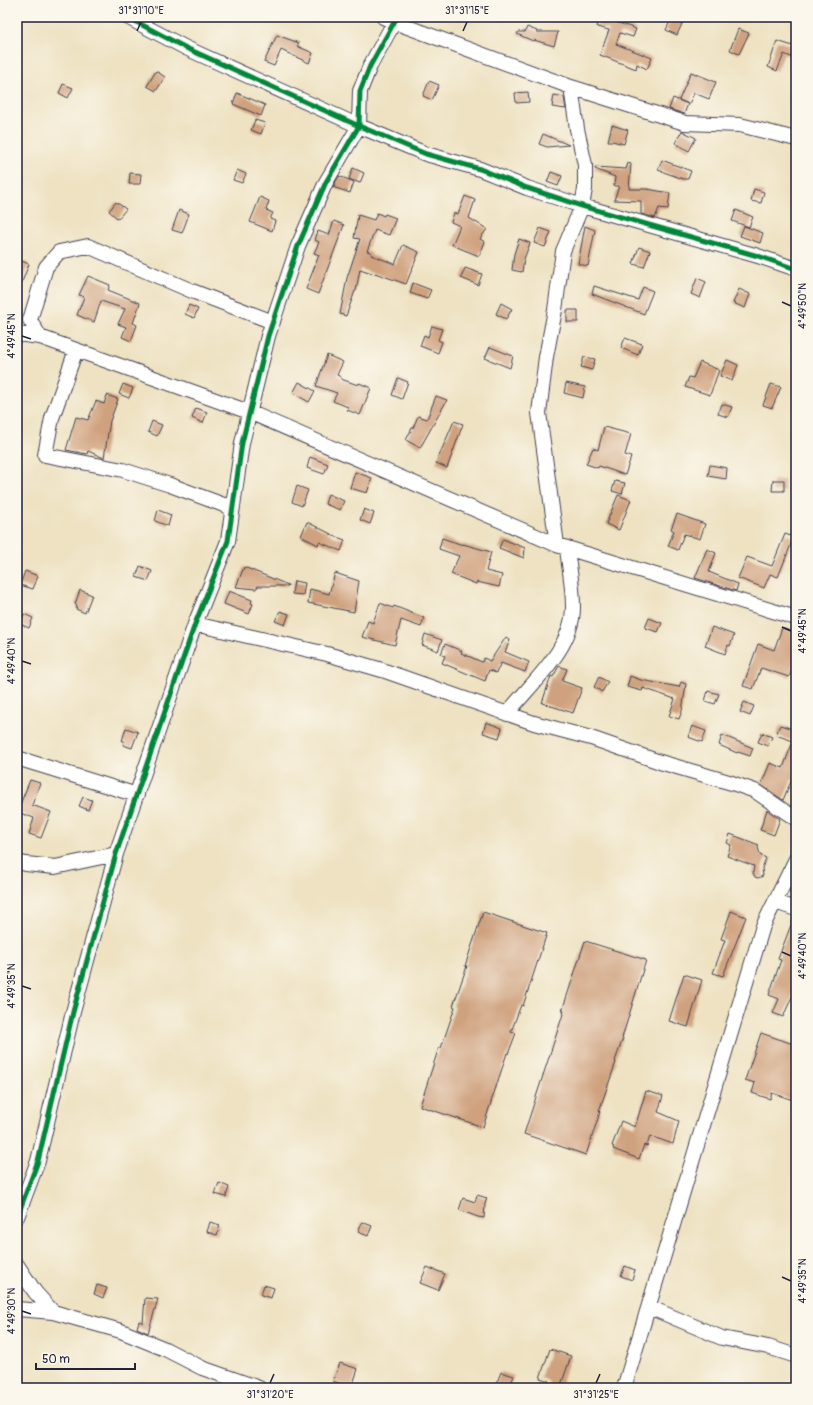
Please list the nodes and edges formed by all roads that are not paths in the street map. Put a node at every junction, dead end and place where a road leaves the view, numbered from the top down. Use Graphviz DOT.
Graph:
graph roads {
  1 [pos="128,17"];
  2 [pos="391,19"];
  3 [pos="572,87"];
  4 [pos="360,126"];
  5 [pos="796,139"];
  6 [pos="582,206"];
  7 [pos="796,269"];
  8 [pos="273,322"];
  9 [pos="17,334"];
  10 [pos="40,337"];
  11 [pos="76,350"];
  12 [pos="249,412"];
  13 [pos="232,508"];
  14 [pos="562,547"];
  15 [pos="796,618"];
  16 [pos="195,624"];
  17 [pos="507,714"];
  18 [pos="17,758"];
  19 [pos="137,795"];
  20 [pos="796,819"];
  21 [pos="116,854"];
  22 [pos="796,859"];
  23 [pos="17,862"];
  24 [pos="775,902"];
  25 [pos="796,909"];
  26 [pos="17,1217"];
  27 [pos="17,1265"];
  28 [pos="649,1307"];
  29 [pos="17,1309"];
  30 [pos="53,1312"];
  31 [pos="796,1356"];
  32 [pos="259,1388"];
  33 [pos="624,1388"];
  1 -- 4 [label="street"];
  2 -- 3 [label="street"];
  2 -- 4 [label="street"];
  3 -- 5 [label="street"];
  3 -- 6 [label="street"];
  4 -- 6 [label="street"];
  4 -- 8 [label="street"];
  6 -- 7 [label="street"];
  6 -- 14 [label="street"];
  8 -- 10 [label="street"];
  8 -- 12 [label="street"];
  9 -- 10 [label="street"];
  10 -- 11 [label="street"];
  11 -- 12 [label="street"];
  11 -- 13 [label="street"];
  12 -- 13 [label="street"];
  12 -- 14 [label="street"];
  13 -- 16 [label="street"];
  14 -- 15 [label="street"];
  14 -- 17 [label="street"];
  16 -- 17 [label="street"];
  16 -- 19 [label="street"];
  17 -- 20 [label="street"];
  18 -- 19 [label="street"];
  19 -- 21 [label="street"];
  21 -- 23 [label="street"];
  21 -- 26 [label="street"];
  22 -- 24 [label="street"];
  24 -- 25 [label="street"];
  24 -- 28 [label="street"];
  27 -- 30 [label="street"];
  28 -- 31 [label="street"];
  28 -- 33 [label="street"];
  29 -- 30 [label="street"];
  30 -- 32 [label="street"];
}
